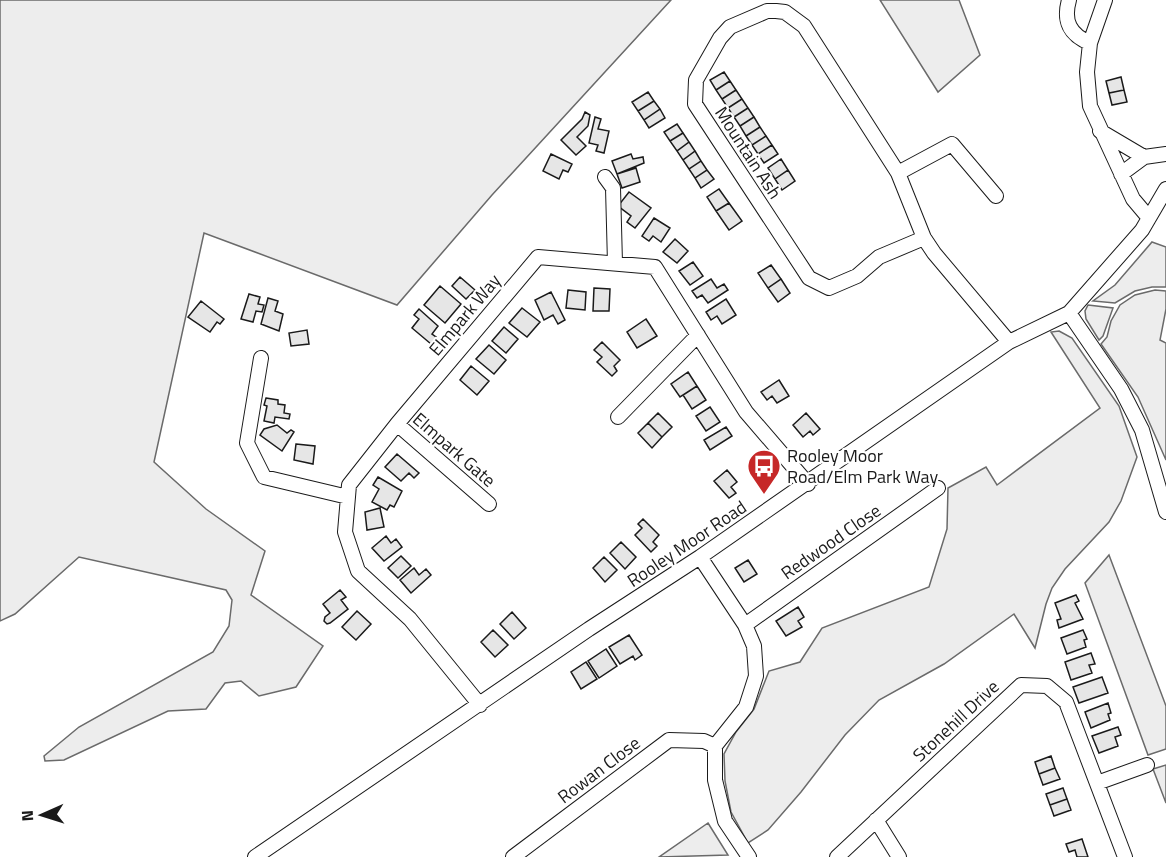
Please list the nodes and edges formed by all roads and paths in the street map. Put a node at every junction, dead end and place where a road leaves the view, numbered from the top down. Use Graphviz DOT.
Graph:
graph roads {
  1 [pos="1069,0"];
  2 [pos="1105,0"];
  3 [pos="1090,43"];
  4 [pos="1100,131"];
  5 [pos="1166,154"];
  6 [pos="1144,157"];
  7 [pos="898,173"];
  8 [pos="1121,174"];
  9 [pos="605,177"];
  10 [pos="1166,189"];
  11 [pos="996,196"];
  12 [pos="1149,218"];
  13 [pos="924,238"];
  14 [pos="615,263"];
  15 [pos="1069,313"];
  16 [pos="698,336"];
  17 [pos="1009,342"];
  18 [pos="261,358"];
  19 [pos="618,417"];
  20 [pos="396,424"];
  21 [pos="808,484"];
  22 [pos="938,488"];
  23 [pos="348,497"];
  24 [pos="489,504"];
  25 [pos="1166,512"];
  26 [pos="700,557"];
  27 [pos="745,625"];
  28 [pos="480,705"];
  29 [pos="715,746"];
  30 [pos="1147,765"];
  31 [pos="1097,783"];
  32 [pos="876,820"];
  33 [pos="255,857"];
  34 [pos="513,857"];
  35 [pos="749,857"];
  36 [pos="837,857"];
  37 [pos="899,857"];
  38 [pos="1125,857"];
  1 -- 3 [label="street"];
  2 -- 3 [label="street"];
  3 -- 4 [label="street"];
  4 -- 6 [label="street"];
  4 -- 8 [label="street"];
  5 -- 6 [label="street"];
  6 -- 8 [label="street"];
  7 -- 11 [label="street"];
  7 -- 13 [label="street, Mountain Ash"];
  7 -- 13 [label="street, Mountain Ash"];
  8 -- 12 [label="street"];
  9 -- 14 [label="street"];
  10 -- 12 [label="street, Rooley Moor Road"];
  12 -- 15 [label="street, Rooley Moor Road"];
  13 -- 17 [label="street, Mountain Ash"];
  14 -- 16 [label="street, Elmpark Way"];
  14 -- 20 [label="street, Elmpark Way"];
  15 -- 17 [label="street, Rooley Moor Road"];
  15 -- 25 [label="street"];
  16 -- 19 [label="street"];
  16 -- 21 [label="street, Elmpark Way"];
  17 -- 21 [label="street, Rooley Moor Road"];
  18 -- 23 [label="street"];
  20 -- 23 [label="street, Elmpark Way"];
  20 -- 24 [label="street, Elmpark Gate"];
  21 -- 26 [label="street, Rooley Moor Road"];
  22 -- 27 [label="street, Redwood Close"];
  23 -- 28 [label="street, Elmpark Way"];
  26 -- 27 [label="street"];
  26 -- 28 [label="street, Rooley Moor Road"];
  27 -- 29 [label="street"];
  28 -- 33 [label="street, Rooley Moor Road"];
  29 -- 34 [label="street, Rowan Close"];
  29 -- 35 [label="street"];
  30 -- 31 [label="street"];
  31 -- 32 [label="street, Stonehill Drive"];
  31 -- 38 [label="street, Stonehill Drive"];
  32 -- 36 [label="street, Stonehill Drive"];
  32 -- 37 [label="street"];
}
